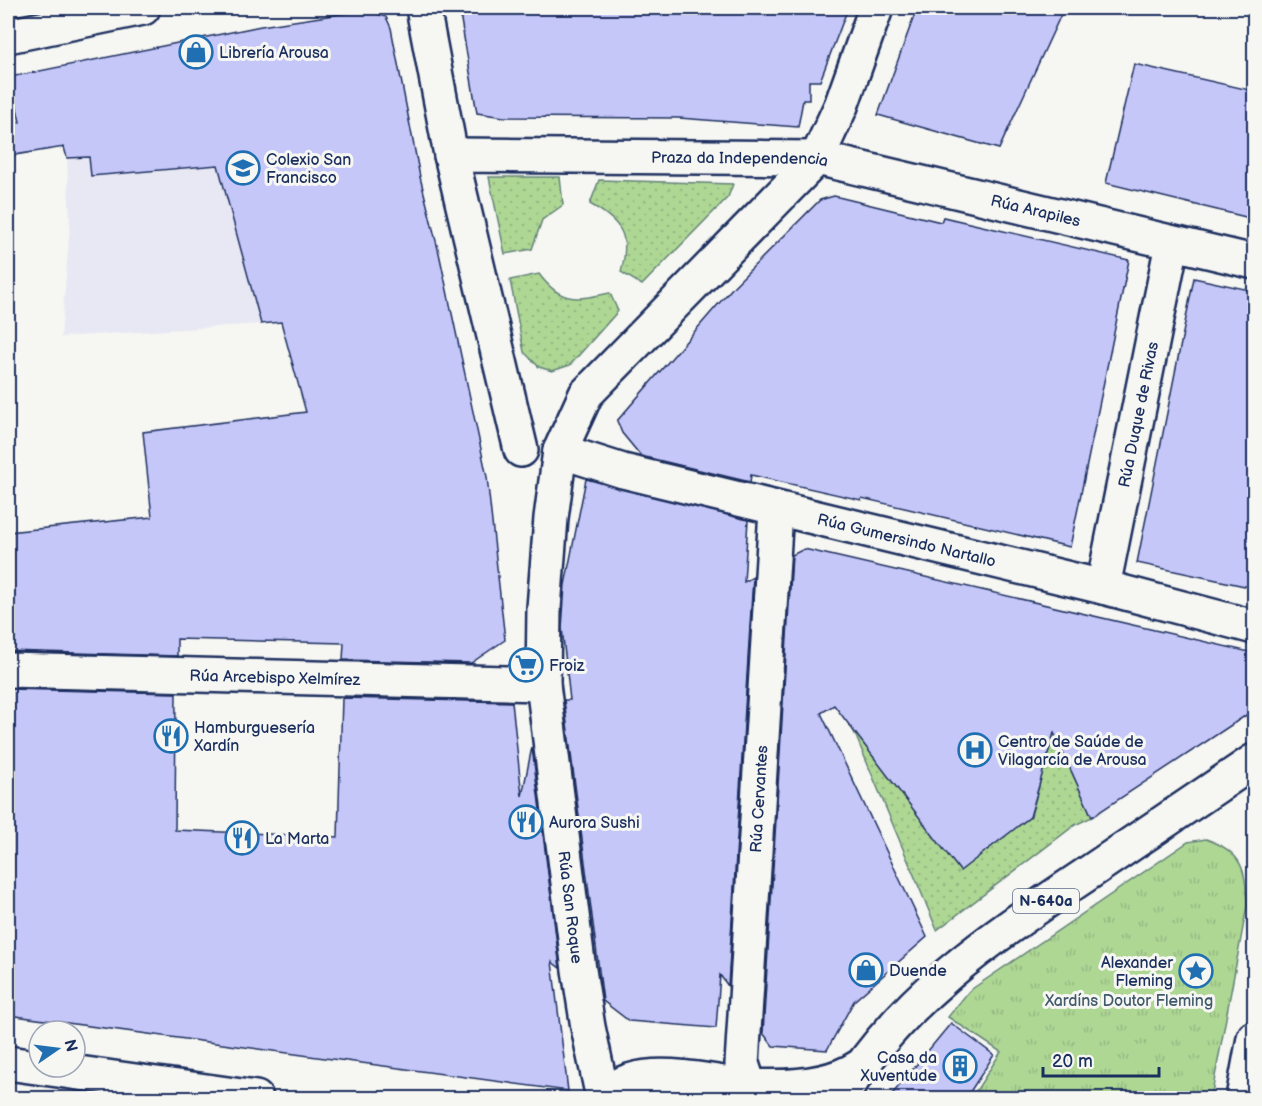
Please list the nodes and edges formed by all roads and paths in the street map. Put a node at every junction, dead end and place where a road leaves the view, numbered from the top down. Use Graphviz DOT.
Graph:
graph roads {
  1 [pos="143,8"];
  2 [pos="423,8"];
  3 [pos="876,8"];
  4 [pos="8,36"];
  5 [pos="451,155"];
  6 [pos="817,158"];
  7 [pos="1172,244"];
  8 [pos="1254,262"];
  9 [pos="521,450"];
  10 [pos="560,451"];
  11 [pos="776,510"];
  12 [pos="1102,586"];
  13 [pos="544,608"];
  14 [pos="1254,627"];
  15 [pos="8,670"];
  16 [pos="543,684"];
  17 [pos="1254,761"];
  18 [pos="1254,1038"];
  19 [pos="8,1063"];
  20 [pos="860,1067"];
  21 [pos="774,1090"];
  22 [pos="256,1098"];
  23 [pos="603,1098"];
  24 [pos="841,1098"];
  25 [pos="1243,1098"];
  1 -- 4 [label="street"];
  2 -- 5 [label="street"];
  3 -- 6 [label="street"];
  5 -- 6 [label="street, Praza da Independencia"];
  5 -- 9 [label="street"];
  6 -- 7 [label="street, Rúa Arapiles"];
  6 -- 10 [label="street, Praza da Independencia"];
  7 -- 8 [label="street, Rúa Arapiles"];
  7 -- 12 [label="street, Rúa Duque de Rivas"];
  10 -- 11 [label="street, Rúa Gumersindo Nartallo"];
  10 -- 13 [label="street, Praza da Independencia"];
  11 -- 12 [label="street, Rúa Gumersindo Nartallo"];
  11 -- 21 [label="street, Rúa Cervantes"];
  12 -- 14 [label="street, Rúa Gumersindo Nartallo"];
  13 -- 16 [label="street, Rúa San Roque"];
  15 -- 16 [label="street, Rúa Arcebispo Xelmírez"];
  16 -- 23 [label="street, Rúa San Roque"];
  17 -- 20 [label="street, N-640a"];
  18 -- 25 [label="street"];
  19 -- 22 [label="street"];
  20 -- 21 [label="street, Rúa San Roque"];
  20 -- 24 [label="street, N-640a"];
  21 -- 23 [label="street, Rúa San Roque"];
}
